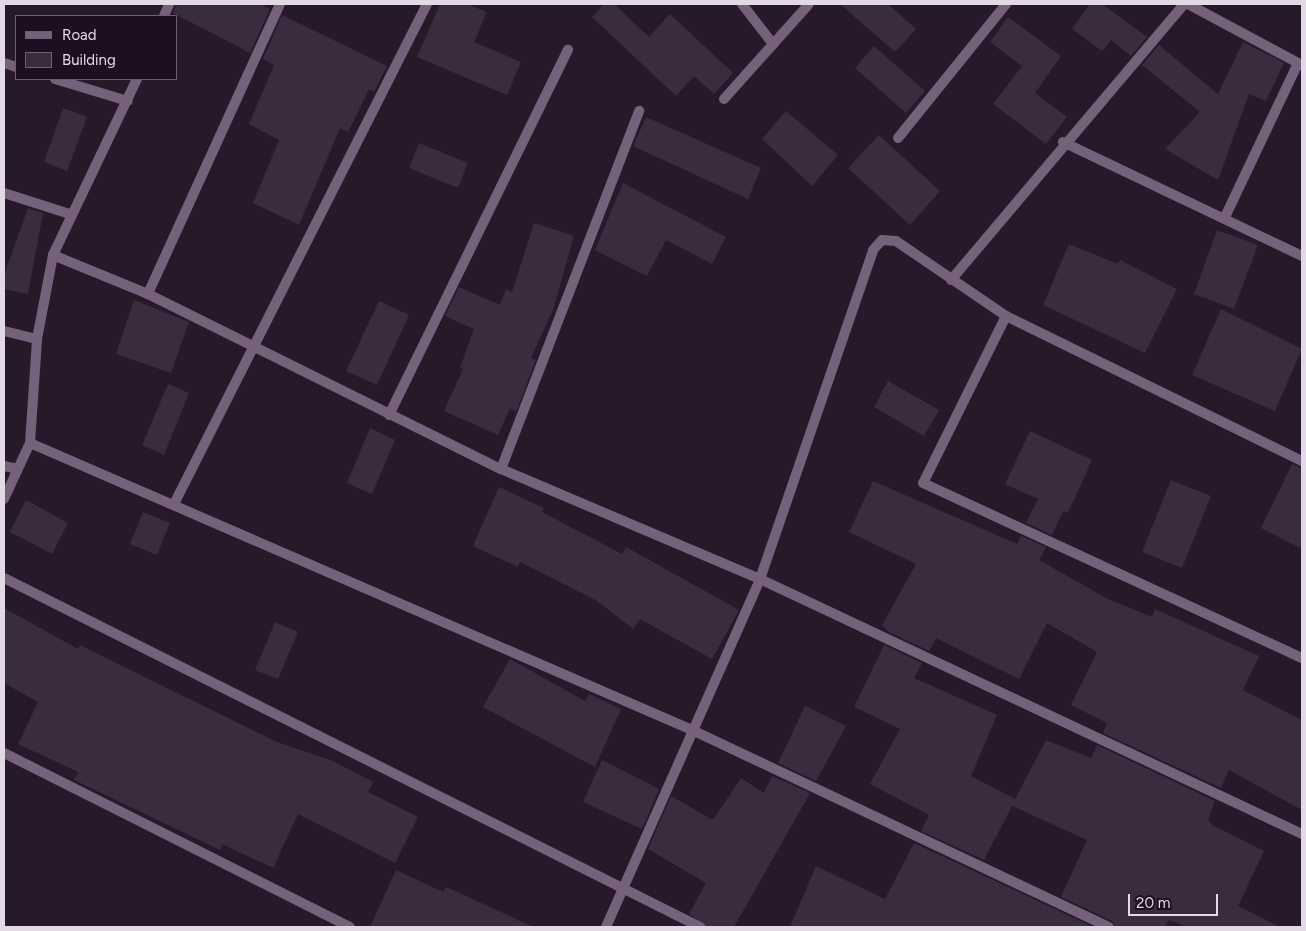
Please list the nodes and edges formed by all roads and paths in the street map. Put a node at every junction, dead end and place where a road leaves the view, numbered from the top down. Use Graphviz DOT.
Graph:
graph roads {
  1 [pos="280,4"];
  2 [pos="427,4"];
  3 [pos="742,4"];
  4 [pos="809,4"];
  5 [pos="1006,4"];
  6 [pos="1184,4"];
  7 [pos="1188,4"];
  8 [pos="773,44"];
  9 [pos="568,50"];
  10 [pos="1300,64"];
  11 [pos="58,80"];
  12 [pos="137,80"];
  13 [pos="724,99"];
  14 [pos="128,101"];
  15 [pos="639,111"];
  16 [pos="898,138"];
  17 [pos="1063,142"];
  18 [pos="4,193"];
  19 [pos="70,214"];
  20 [pos="1225,217"];
  21 [pos="53,255"];
  22 [pos="1302,256"];
  23 [pos="950,280"];
  24 [pos="148,294"];
  25 [pos="1006,316"];
  26 [pos="4,331"];
  27 [pos="37,339"];
  28 [pos="254,348"];
  29 [pos="389,415"];
  30 [pos="30,443"];
  31 [pos="1302,460"];
  32 [pos="4,466"];
  33 [pos="501,468"];
  34 [pos="18,469"];
  35 [pos="4,499"];
  36 [pos="174,504"];
  37 [pos="4,578"];
  38 [pos="760,579"];
  39 [pos="1302,658"];
  40 [pos="692,730"];
  41 [pos="4,753"];
  42 [pos="1302,834"];
  43 [pos="624,891"];
  44 [pos="350,927"];
  45 [pos="606,927"];
  46 [pos="700,927"];
  47 [pos="1109,927"];
  1 -- 24 [label="street"];
  2 -- 28 [label="street"];
  3 -- 8 [label="street"];
  4 -- 8 [label="street"];
  5 -- 16 [label="street"];
  6 -- 17 [label="street"];
  7 -- 10 [label="street"];
  8 -- 13 [label="street"];
  9 -- 29 [label="street"];
  10 -- 20 [label="street"];
  11 -- 14 [label="street"];
  12 -- 14 [label="street"];
  14 -- 19 [label="street"];
  15 -- 33 [label="street"];
  17 -- 20 [label="street"];
  17 -- 23 [label="street"];
  18 -- 19 [label="street"];
  19 -- 21 [label="street"];
  20 -- 22 [label="street"];
  21 -- 24 [label="street"];
  21 -- 27 [label="street"];
  23 -- 25 [label="street"];
  23 -- 38 [label="street"];
  24 -- 28 [label="street"];
  25 -- 31 [label="street"];
  25 -- 39 [label="street"];
  26 -- 27 [label="street"];
  27 -- 30 [label="street"];
  28 -- 29 [label="street"];
  28 -- 36 [label="street"];
  29 -- 33 [label="street"];
  30 -- 34 [label="street"];
  30 -- 36 [label="street"];
  32 -- 34 [label="street"];
  33 -- 38 [label="street"];
  34 -- 35 [label="street"];
  36 -- 40 [label="street"];
  37 -- 43 [label="street"];
  38 -- 40 [label="street"];
  38 -- 42 [label="street"];
  40 -- 43 [label="street"];
  40 -- 47 [label="street"];
  41 -- 44 [label="street"];
  43 -- 45 [label="street"];
  43 -- 46 [label="street"];
}
